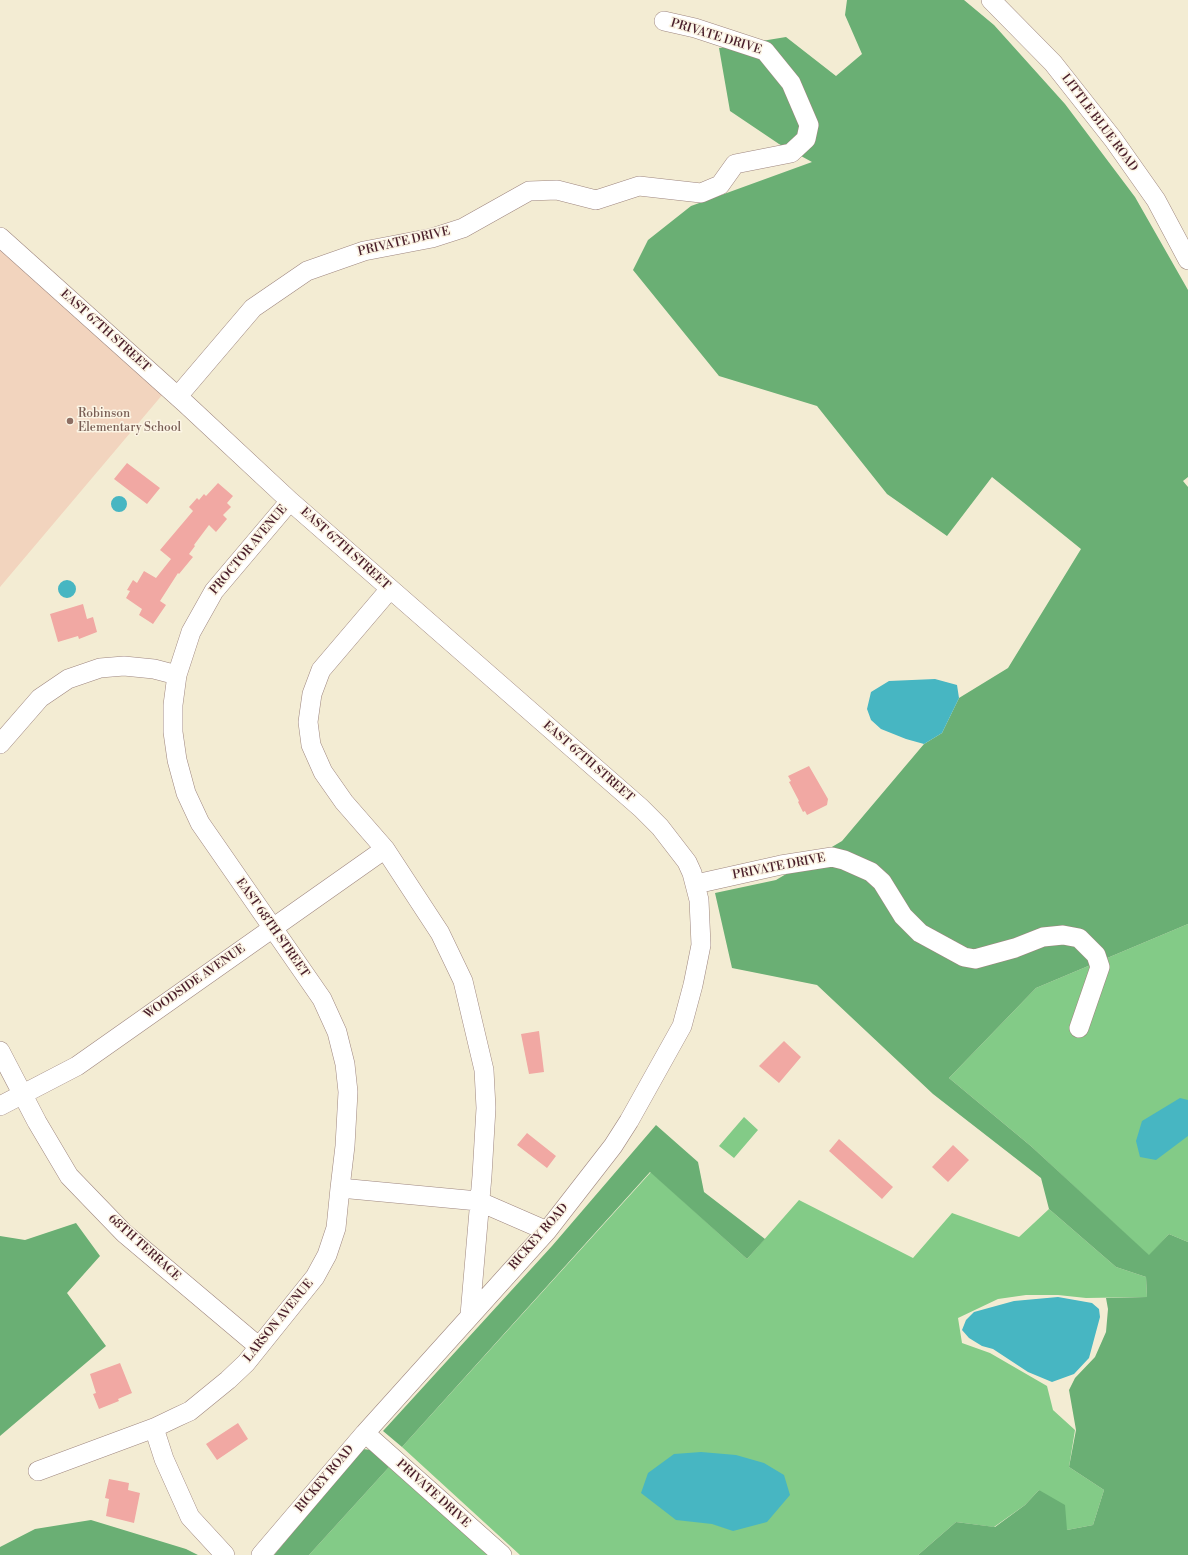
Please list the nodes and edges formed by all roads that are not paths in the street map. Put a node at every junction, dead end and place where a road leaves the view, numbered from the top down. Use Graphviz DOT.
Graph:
graph roads {
  1 [pos="991,0"];
  2 [pos="664,21"];
  3 [pos="0,237"];
  4 [pos="1188,260"];
  5 [pos="178,396"];
  6 [pos="290,500"];
  7 [pos="390,589"];
  8 [pos="177,675"];
  9 [pos="0,744"];
  10 [pos="384,849"];
  11 [pos="687,862"];
  12 [pos="696,884"];
  13 [pos="272,928"];
  14 [pos="1079,1028"];
  15 [pos="0,1051"];
  16 [pos="22,1094"];
  17 [pos="0,1106"];
  18 [pos="340,1188"];
  19 [pos="478,1201"];
  20 [pos="547,1231"];
  21 [pos="470,1315"];
  22 [pos="258,1346"];
  23 [pos="154,1428"];
  24 [pos="365,1433"];
  25 [pos="38,1471"];
  26 [pos="225,1555"];
  27 [pos="261,1555"];
  28 [pos="502,1555"];
  1 -- 4 [label="street, LITTLE BLUE ROAD"];
  2 -- 5 [label="street, PRIVATE DRIVE"];
  3 -- 5 [label="street, EAST 67TH STREET"];
  5 -- 6 [label="street, EAST 67TH STREET"];
  6 -- 7 [label="street, EAST 67TH STREET"];
  6 -- 8 [label="street, PROCTOR AVENUE"];
  7 -- 10 [label="street"];
  7 -- 11 [label="street, EAST 67TH STREET"];
  8 -- 9 [label="street"];
  8 -- 13 [label="street, EAST 68TH STREET"];
  10 -- 13 [label="street, WOODSIDE AVENUE"];
  10 -- 19 [label="street"];
  11 -- 12 [label="street, RICKEY ROAD"];
  12 -- 14 [label="street, PRIVATE DRIVE"];
  12 -- 20 [label="street, RICKEY ROAD"];
  13 -- 16 [label="street, WOODSIDE AVENUE"];
  13 -- 18 [label="street, EAST 68TH STREET"];
  15 -- 16 [label="street"];
  16 -- 17 [label="street, WOODSIDE AVENUE"];
  16 -- 22 [label="street, 68TH TERRACE"];
  18 -- 19 [label="street"];
  18 -- 22 [label="street, LARSON AVENUE"];
  19 -- 20 [label="street"];
  19 -- 21 [label="street"];
  20 -- 21 [label="street, RICKEY ROAD"];
  21 -- 24 [label="street, RICKEY ROAD"];
  22 -- 23 [label="street, LARSON AVENUE"];
  23 -- 25 [label="street, LARSON AVENUE"];
  23 -- 26 [label="street"];
  24 -- 27 [label="street, RICKEY ROAD"];
  24 -- 28 [label="street, PRIVATE DRIVE"];
}
